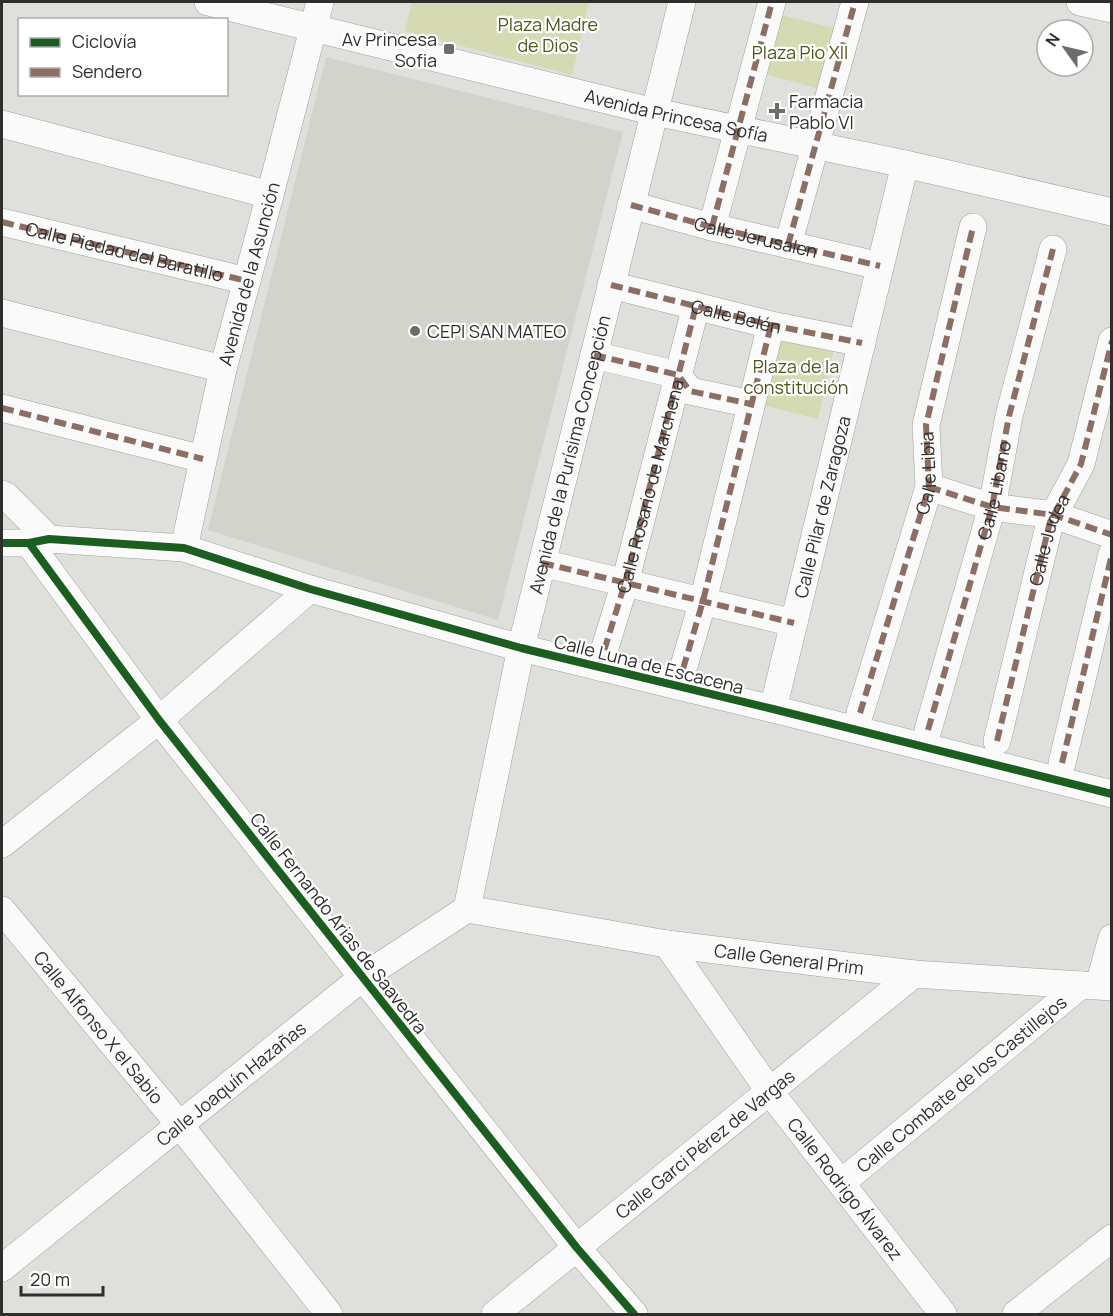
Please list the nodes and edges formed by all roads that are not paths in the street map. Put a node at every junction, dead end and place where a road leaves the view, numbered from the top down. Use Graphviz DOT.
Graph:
graph roads {
  1 [pos="208,2"];
  2 [pos="320,2"];
  3 [pos="682,2"];
  4 [pos="772,2"];
  5 [pos="855,2"];
  6 [pos="1080,2"];
  7 [pos="1112,9"];
  8 [pos="313,27"];
  9 [pos="655,112"];
  10 [pos="2,124"];
  11 [pos="739,129"];
  12 [pos="816,146"];
  13 [pos="905,164"];
  14 [pos="270,195"];
  15 [pos="631,205"];
  16 [pos="1112,212"];
  17 [pos="2,222"];
  18 [pos="712,227"];
  19 [pos="973,227"];
  20 [pos="788,245"];
  21 [pos="1053,249"];
  22 [pos="880,267"];
  23 [pos="247,281"];
  24 [pos="611,285"];
  25 [pos="696,306"];
  26 [pos="2,314"];
  27 [pos="771,324"];
  28 [pos="1112,341"];
  29 [pos="861,343"];
  30 [pos="594,355"];
  31 [pos="223,369"];
  32 [pos="678,375"];
  33 [pos="751,404"];
  34 [pos="2,408"];
  35 [pos="203,459"];
  36 [pos="929,487"];
  37 [pos="2,494"];
  38 [pos="992,507"];
  39 [pos="1054,515"];
  40 [pos="1112,535"];
  41 [pos="39,541"];
  42 [pos="2,543"];
  43 [pos="184,548"];
  44 [pos="1112,554"];
  45 [pos="542,563"];
  46 [pos="625,583"];
  47 [pos="310,589"];
  48 [pos="703,601"];
  49 [pos="794,623"];
  50 [pos="521,648"];
  51 [pos="599,667"];
  52 [pos="678,686"];
  53 [pos="773,709"];
  54 [pos="860,713"];
  55 [pos="159,720"];
  56 [pos="928,730"];
  57 [pos="997,741"];
  58 [pos="1062,763"];
  59 [pos="1112,794"];
  60 [pos="2,844"];
  61 [pos="468,909"];
  62 [pos="2,910"];
  63 [pos="1112,938"];
  64 [pos="667,944"];
  65 [pos="914,974"];
  66 [pos="363,977"];
  67 [pos="1097,986"];
  68 [pos="770,1092"];
  69 [pos="179,1125"];
  70 [pos="841,1184"];
  71 [pos="1112,1238"];
  72 [pos="577,1248"];
  73 [pos="2,1268"];
  74 [pos="329,1314"];
  75 [pos="495,1314"];
  76 [pos="634,1314"];
  77 [pos="943,1314"];
  78 [pos="1016,1314"];
  1 -- 8 [label="street, Avenida Princesa Sofía"];
  2 -- 8 [label="street, Avenida de la Asunción"];
  3 -- 9 [label="street, Avenida de la Purísima Concepción"];
  4 -- 11 [label="street"];
  5 -- 12 [label="street"];
  6 -- 7 [label="street"];
  8 -- 9 [label="street, Avenida Princesa Sofía"];
  8 -- 14 [label="street, Avenida de la Asunción"];
  9 -- 11 [label="street, Avenida Princesa Sofía"];
  9 -- 15 [label="street, Avenida de la Purísima Concepción"];
  10 -- 14 [label="street"];
  11 -- 12 [label="street, Avenida Princesa Sofía"];
  11 -- 18 [label="street"];
  12 -- 13 [label="street, Avenida Princesa Sofía"];
  12 -- 20 [label="street"];
  13 -- 16 [label="street, Avenida Princesa Sofía"];
  13 -- 22 [label="street, Calle Pilar de Zaragoza"];
  14 -- 23 [label="street, Avenida de la Asunción"];
  15 -- 18 [label="street, Calle Jerusalen"];
  15 -- 24 [label="street, Avenida de la Purísima Concepción"];
  17 -- 23 [label="street, Calle Piedad del Baratillo"];
  18 -- 20 [label="street, Calle Jerusalen"];
  19 -- 36 [label="street, Calle Libia"];
  20 -- 22 [label="street, Calle Jerusalen"];
  21 -- 38 [label="street, Calle Libano"];
  22 -- 29 [label="street, Calle Pilar de Zaragoza"];
  23 -- 31 [label="street, Avenida de la Asunción"];
  24 -- 25 [label="street, Calle Belén"];
  24 -- 30 [label="street, Avenida de la Purísima Concepción"];
  25 -- 27 [label="street, Calle Belén"];
  25 -- 32 [label="street, Calle Rosario de Marchena"];
  26 -- 31 [label="street"];
  27 -- 29 [label="street, Calle Belén"];
  27 -- 33 [label="street"];
  28 -- 39 [label="street, Calle Judea"];
  29 -- 49 [label="street, Calle Pilar de Zaragoza"];
  30 -- 32 [label="street"];
  30 -- 45 [label="street, Avenida de la Purísima Concepción"];
  31 -- 35 [label="street, Avenida de la Asunción"];
  32 -- 33 [label="street"];
  32 -- 46 [label="street, Calle Rosario de Marchena"];
  33 -- 48 [label="street"];
  34 -- 35 [label="street"];
  35 -- 43 [label="street, Avenida de la Asunción"];
  36 -- 38 [label="street"];
  36 -- 54 [label="street, Calle Libia"];
  37 -- 41 [label="street, Calle Fernando Arias de Saavedra"];
  38 -- 39 [label="street"];
  38 -- 56 [label="street, Calle Libano"];
  39 -- 40 [label="street"];
  39 -- 57 [label="street, Calle Judea"];
  41 -- 42 [label="street, Calle Luna de Escacena"];
  41 -- 43 [label="street, Calle Luna de Escacena"];
  41 -- 55 [label="street, Calle Fernando Arias de Saavedra"];
  43 -- 47 [label="street, Calle Luna de Escacena"];
  44 -- 58 [label="street"];
  45 -- 46 [label="street"];
  45 -- 50 [label="street, Avenida de la Purísima Concepción"];
  46 -- 48 [label="street"];
  46 -- 51 [label="street, Calle Rosario de Marchena"];
  47 -- 50 [label="street, Calle Luna de Escacena"];
  47 -- 55 [label="street"];
  48 -- 49 [label="street"];
  48 -- 52 [label="street"];
  49 -- 53 [label="street, Calle Pilar de Zaragoza"];
  50 -- 51 [label="street, Calle Luna de Escacena"];
  50 -- 61 [label="street, Avenida de la Purísima Concepción"];
  51 -- 52 [label="street, Calle Luna de Escacena"];
  52 -- 53 [label="street, Calle Luna de Escacena"];
  53 -- 59 [label="street, Calle Luna de Escacena"];
  55 -- 60 [label="street"];
  55 -- 66 [label="street, Calle Fernando Arias de Saavedra"];
  61 -- 64 [label="street, Calle General Prim"];
  61 -- 66 [label="street, Calle Joaquín Hazañas"];
  62 -- 69 [label="street, Calle Alfonso X el Sabio"];
  63 -- 67 [label="street"];
  64 -- 65 [label="street, Calle General Prim"];
  64 -- 68 [label="street, Calle Rodrigo Álvarez"];
  65 -- 67 [label="street, Calle General Prim"];
  65 -- 68 [label="street, Calle Garci Pérez de Vargas"];
  66 -- 69 [label="street, Calle Joaquín Hazañas"];
  66 -- 72 [label="street, Calle Fernando Arias de Saavedra"];
  67 -- 70 [label="street, Calle Combate de los Castillejos"];
  68 -- 70 [label="street, Calle Rodrigo Álvarez"];
  68 -- 72 [label="street, Calle Garci Pérez de Vargas"];
  69 -- 73 [label="street, Calle Joaquín Hazañas"];
  69 -- 74 [label="street, Calle Alfonso X el Sabio"];
  70 -- 77 [label="street, Calle Rodrigo Álvarez"];
  71 -- 78 [label="street"];
  72 -- 75 [label="street, Calle Garci Pérez de Vargas"];
  72 -- 76 [label="street, Calle Fernando Arias de Saavedra"];
}
